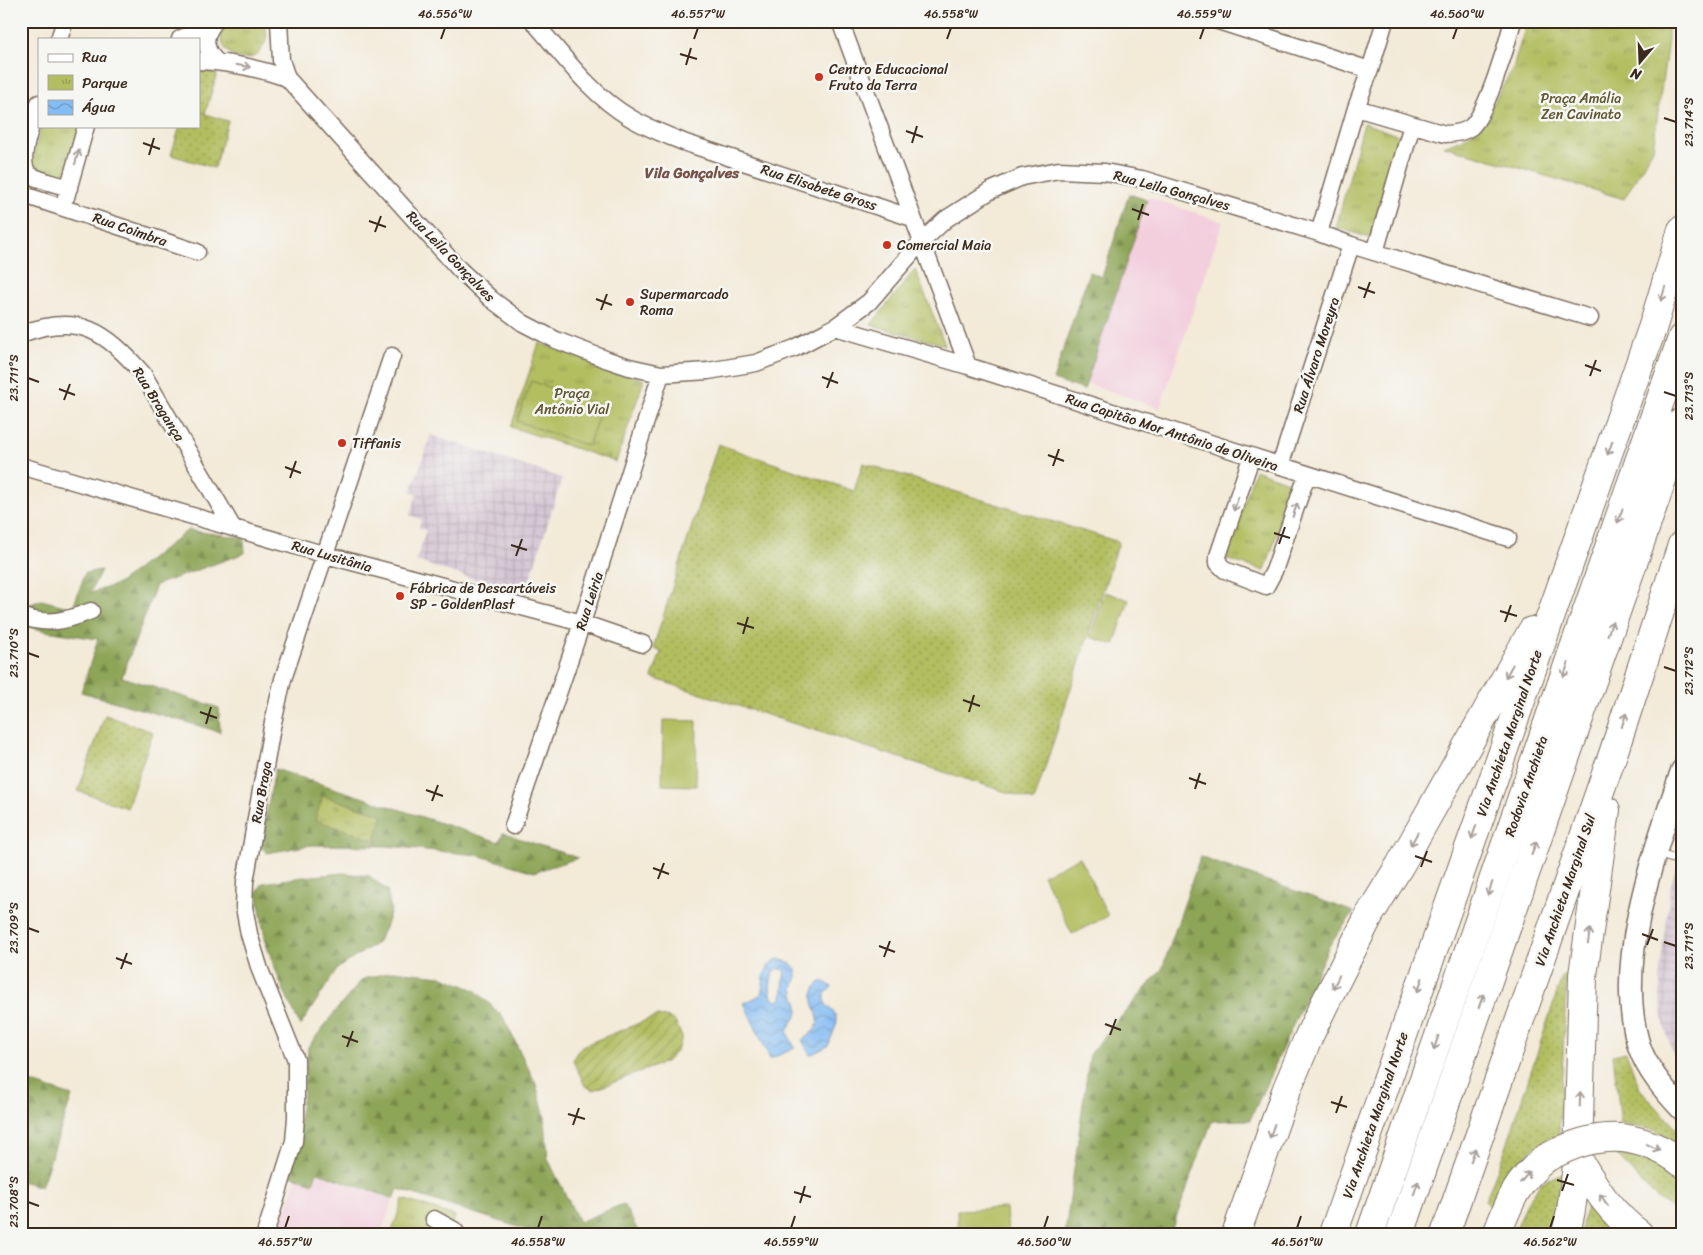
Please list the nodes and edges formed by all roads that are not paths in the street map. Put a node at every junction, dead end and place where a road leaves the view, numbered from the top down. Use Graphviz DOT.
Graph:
graph roads {
  1 [pos="65,21"];
  2 [pos="533,21"];
  3 [pos="840,21"];
  4 [pos="1218,21"];
  5 [pos="1385,21"];
  6 [pos="1513,21"];
  7 [pos="215,22"];
  8 [pos="278,24"];
  9 [pos="59,38"];
  10 [pos="182,38"];
  11 [pos="200,61"];
  12 [pos="216,61"];
  13 [pos="1370,70"];
  14 [pos="287,78"];
  15 [pos="38,106"];
  16 [pos="1356,108"];
  17 [pos="1412,125"];
  18 [pos="85,128"];
  19 [pos="69,188"];
  20 [pos="21,194"];
  21 [pos="63,206"];
  22 [pos="912,218"];
  23 [pos="1682,230"];
  24 [pos="1319,234"];
  25 [pos="921,242"];
  26 [pos="1351,245"];
  27 [pos="197,252"];
  28 [pos="1375,252"];
  29 [pos="1590,318"];
  30 [pos="835,327"];
  31 [pos="21,334"];
  32 [pos="1682,338"];
  33 [pos="392,356"];
  34 [pos="968,366"];
  35 [pos="661,374"];
  36 [pos="1682,422"];
  37 [pos="1252,458"];
  38 [pos="21,466"];
  39 [pos="1280,466"];
  40 [pos="1307,475"];
  41 [pos="233,528"];
  42 [pos="1508,538"];
  43 [pos="1682,545"];
  44 [pos="326,555"];
  45 [pos="1568,568"];
  46 [pos="91,611"];
  47 [pos="21,616"];
  48 [pos="582,623"];
  49 [pos="643,644"];
  50 [pos="1614,751"];
  51 [pos="1682,771"];
  52 [pos="513,826"];
  53 [pos="1655,853"];
  54 [pos="1682,861"];
  55 [pos="1682,1109"];
  56 [pos="1578,1159"];
  57 [pos="1682,1163"];
  58 [pos="434,1219"];
  59 [pos="265,1234"];
  60 [pos="457,1234"];
  61 [pos="1236,1234"];
  62 [pos="1333,1234"];
  63 [pos="1370,1234"];
  64 [pos="1400,1234"];
  65 [pos="1445,1234"];
  66 [pos="1497,1234"];
  67 [pos="1566,1234"];
  68 [pos="1639,1234"];
  1 -- 9 [label="street"];
  2 -- 22 [label="street, Rua Elisabete Gross"];
  3 -- 22 [label="street"];
  4 -- 13 [label="street"];
  5 -- 13 [label="street"];
  6 -- 17 [label="street"];
  7 -- 10 [label="street"];
  7 -- 12 [label="street"];
  8 -- 14 [label="street"];
  11 -- 12 [label="street, Rua Leila Gonçalves"];
  12 -- 14 [label="street, Rua Leila Gonçalves, one-way"];
  13 -- 16 [label="street"];
  14 -- 35 [label="street, Rua Leila Gonçalves"];
  15 -- 19 [label="street"];
  16 -- 17 [label="street"];
  16 -- 24 [label="street"];
  17 -- 28 [label="street"];
  19 -- 18 [label="street, one-way"];
  19 -- 21 [label="street"];
  20 -- 21 [label="street, Rua Coimbra"];
  21 -- 27 [label="street, Rua Coimbra"];
  22 -- 25 [label="street"];
  23 -- 45 [label="highway, Via Anchieta Marginal Norte, one-way"];
  24 -- 25 [label="street, Rua Leila Gonçalves"];
  24 -- 26 [label="street, Rua Leila Gonçalves"];
  25 -- 30 [label="street, Rua Leila Gonçalves"];
  25 -- 34 [label="street"];
  26 -- 28 [label="street, Rua Leila Gonçalves"];
  26 -- 39 [label="street, Rua Álvaro Moreyra"];
  28 -- 29 [label="street, Rua Leila Gonçalves"];
  30 -- 34 [label="street, Rua Capitão Mor Antônio de Oliveira"];
  30 -- 35 [label="street, Rua Leila Gonçalves"];
  31 -- 41 [label="street, Rua Bragança"];
  32 -- 63 [label="highway, Rodovia Anchieta, one-way"];
  33 -- 44 [label="street, Rua Braga"];
  34 -- 37 [label="street, Rua Capitão Mor Antônio de Oliveira"];
  35 -- 48 [label="street, Rua Leiria"];
  64 -- 36 [label="highway, Rodovia Anchieta, one-way"];
  37 -- 39 [label="street, Rua Capitão Mor Antônio de Oliveira"];
  37 -- 40 [label="street, one-way"];
  38 -- 41 [label="street, Rua Lusitânia"];
  39 -- 40 [label="street, Rua Capitão Mor Antônio de Oliveira"];
  40 -- 42 [label="street, Rua Capitão Mor Antônio de Oliveira"];
  41 -- 44 [label="street, Rua Lusitânia"];
  50 -- 43 [label="highway, Via Anchieta Marginal Sul, one-way"];
  44 -- 48 [label="street, Rua Lusitânia"];
  44 -- 59 [label="street, Rua Braga"];
  45 -- 61 [label="highway, one-way"];
  45 -- 62 [label="highway, Via Anchieta Marginal Norte, one-way"];
  46 -- 47 [label="street"];
  48 -- 49 [label="street, Rua Lusitânia"];
  48 -- 52 [label="street, Rua Leiria"];
  56 -- 50 [label="highway, one-way"];
  65 -- 50 [label="highway, Via Anchieta Marginal Sul, one-way"];
  51 -- 53 [label="street"];
  53 -- 54 [label="lane"];
  53 -- 55 [label="street"];
  56 -- 67 [label="highway"];
  68 -- 56 [label="highway, one-way"];
  66 -- 57 [label="highway, one-way, bridge"];
  58 -- 60 [label="street"];
}
